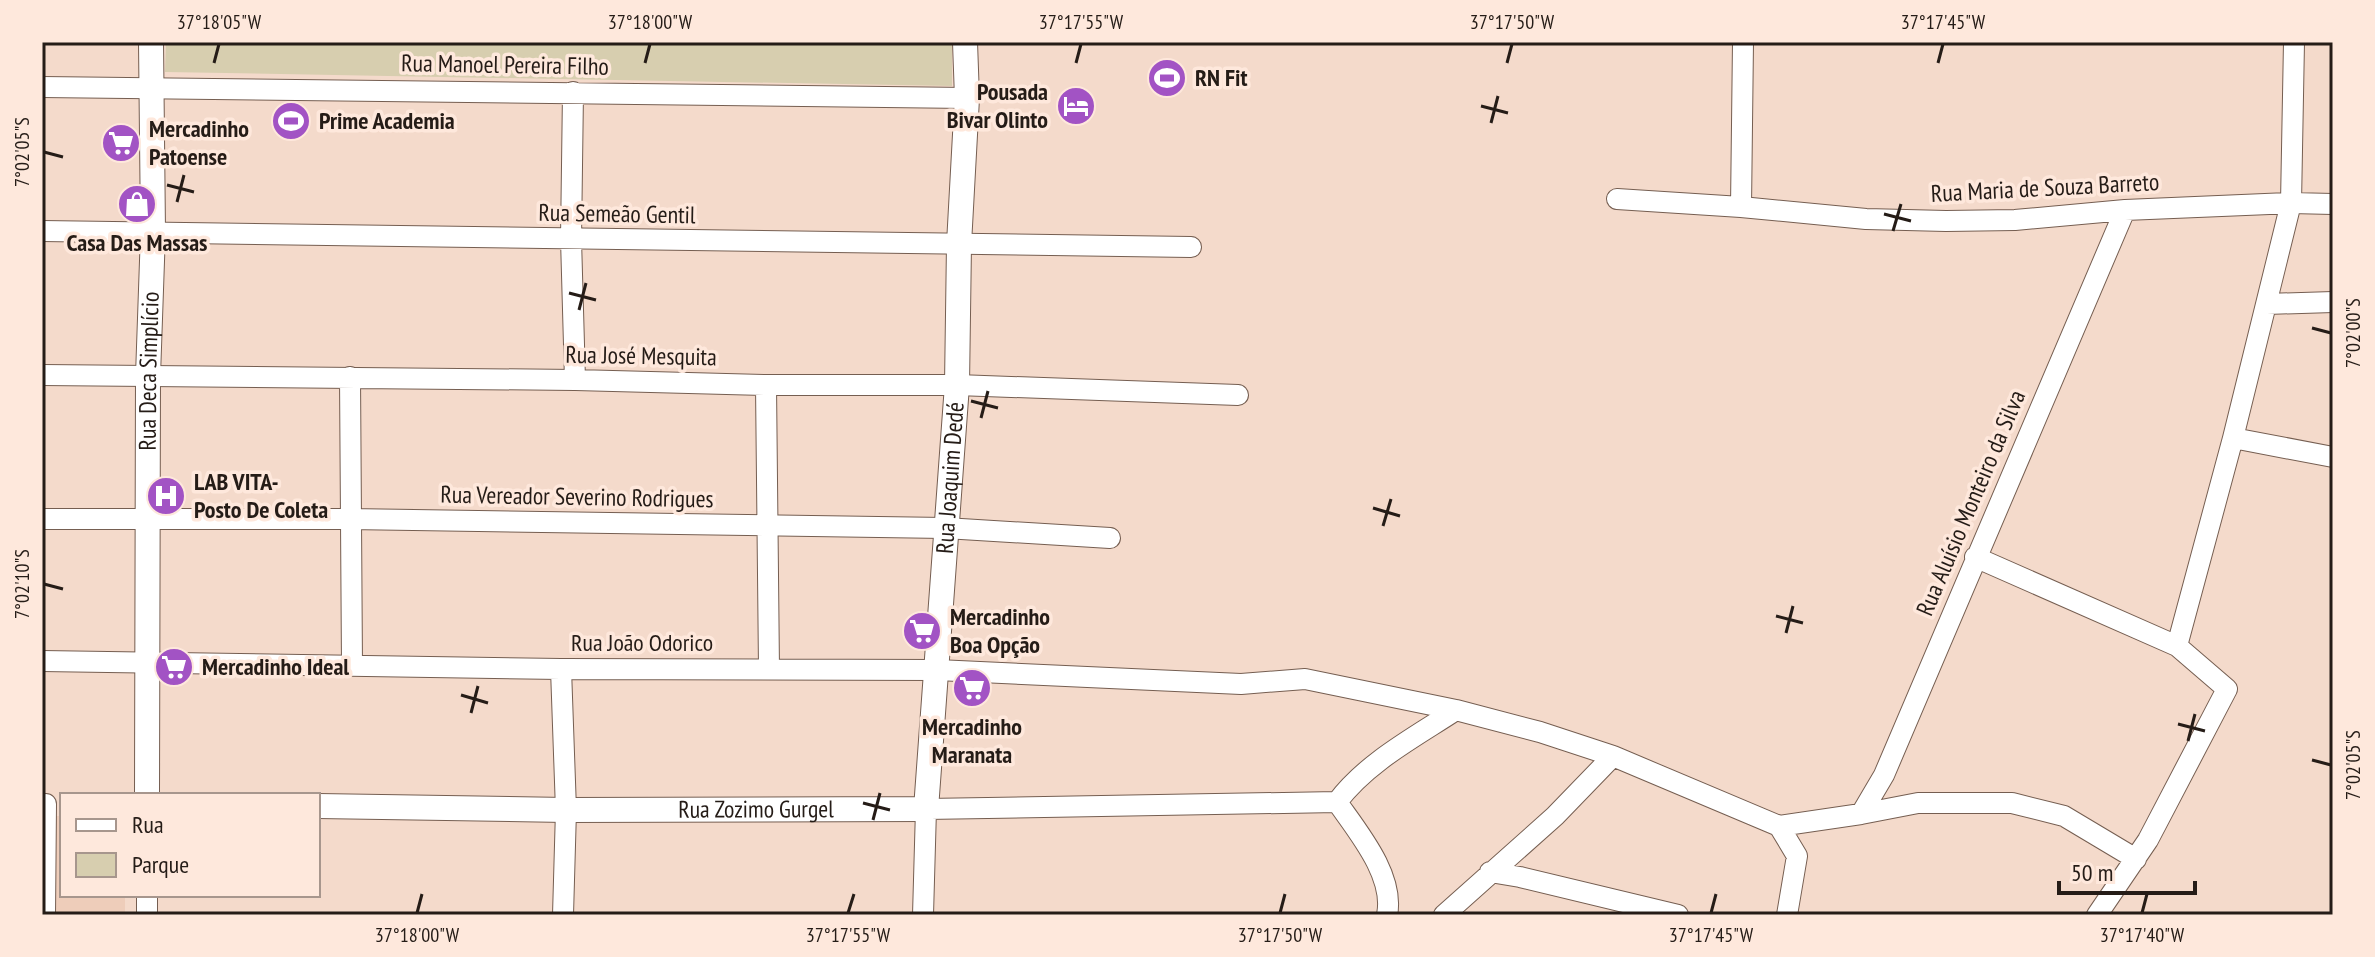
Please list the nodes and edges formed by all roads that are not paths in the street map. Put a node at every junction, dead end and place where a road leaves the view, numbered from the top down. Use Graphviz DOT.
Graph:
graph roads {
  1 [pos="151,42"];
  2 [pos="965,42"];
  3 [pos="1743,42"];
  4 [pos="2294,42"];
  5 [pos="42,87"];
  6 [pos="151,87"];
  7 [pos="573,92"];
  8 [pos="967,98"];
  9 [pos="1617,199"];
  10 [pos="2291,203"];
  11 [pos="2333,204"];
  12 [pos="1741,207"];
  13 [pos="2125,210"];
  14 [pos="42,231"];
  15 [pos="153,232"];
  16 [pos="571,239"];
  17 [pos="959,244"];
  18 [pos="1191,247"];
  19 [pos="2333,302"];
  20 [pos="2267,304"];
  21 [pos="42,375"];
  22 [pos="148,376"];
  23 [pos="350,377"];
  24 [pos="575,380"];
  25 [pos="766,385"];
  26 [pos="957,385"];
  27 [pos="1238,395"];
  28 [pos="2233,438"];
  29 [pos="2333,457"];
  30 [pos="42,519"];
  31 [pos="349,519"];
  32 [pos="148,520"];
  33 [pos="767,526"];
  34 [pos="945,528"];
  35 [pos="1110,538"];
  36 [pos="1975,557"];
  37 [pos="2177,646"];
  38 [pos="42,661"];
  39 [pos="149,661"];
  40 [pos="352,665"];
  41 [pos="561,669"];
  42 [pos="769,669"];
  43 [pos="937,670"];
  44 [pos="1456,710"];
  45 [pos="1613,756"];
  46 [pos="147,793"];
  47 [pos="1337,802"];
  48 [pos="50,804"];
  49 [pos="320,806"];
  50 [pos="926,809"];
  51 [pos="566,810"];
  52 [pos="1861,814"];
  53 [pos="1779,826"];
  54 [pos="2136,859"];
  55 [pos="1490,872"];
  56 [pos="45,915"];
  57 [pos="563,915"];
  58 [pos="923,915"];
  59 [pos="1387,915"];
  60 [pos="1444,915"];
  61 [pos="1678,915"];
  62 [pos="1787,915"];
  63 [pos="2097,915"];
  1 -- 6 [label="street, Rua Deca Simplício"];
  2 -- 8 [label="street, Rua Joaquim Dedé"];
  3 -- 12 [label="street"];
  4 -- 10 [label="street"];
  5 -- 6 [label="street, Rua Manoel Pereira Filho"];
  6 -- 7 [label="street, Rua Manoel Pereira Filho"];
  6 -- 15 [label="street, Rua Deca Simplício"];
  7 -- 8 [label="street, Rua Manoel Pereira Filho"];
  7 -- 16 [label="street"];
  8 -- 17 [label="street, Rua Joaquim Dedé"];
  9 -- 12 [label="street, Rua Maria de Souza Barreto"];
  10 -- 11 [label="street, Rua Maria de Souza Barreto"];
  10 -- 13 [label="street, Rua Maria de Souza Barreto"];
  10 -- 20 [label="street"];
  12 -- 13 [label="street, Rua Maria de Souza Barreto"];
  13 -- 36 [label="street, Rua Aluísio Monteiro da Silva"];
  14 -- 15 [label="street, Rua Semeão Gentil"];
  15 -- 16 [label="street, Rua Semeão Gentil"];
  15 -- 22 [label="street, Rua Deca Simplício"];
  16 -- 17 [label="street, Rua Semeão Gentil"];
  16 -- 24 [label="street"];
  17 -- 18 [label="street, Rua Semeão Gentil"];
  17 -- 26 [label="street, Rua Joaquim Dedé"];
  19 -- 20 [label="street"];
  20 -- 28 [label="street"];
  21 -- 22 [label="street, Rua José Mesquita"];
  22 -- 23 [label="street, Rua José Mesquita"];
  22 -- 32 [label="street, Rua Deca Simplício"];
  23 -- 24 [label="street, Rua José Mesquita"];
  23 -- 31 [label="street"];
  24 -- 25 [label="street, Rua José Mesquita"];
  25 -- 26 [label="street, Rua José Mesquita"];
  25 -- 33 [label="street"];
  26 -- 27 [label="street, Rua José Mesquita"];
  26 -- 34 [label="street, Rua Joaquim Dedé"];
  28 -- 29 [label="street"];
  28 -- 37 [label="street"];
  30 -- 32 [label="street, Rua Vereador Severino Rodrigues"];
  31 -- 32 [label="street, Rua Vereador Severino Rodrigues"];
  31 -- 33 [label="street, Rua Vereador Severino Rodrigues"];
  31 -- 40 [label="street"];
  32 -- 39 [label="street, Rua Deca Simplício"];
  33 -- 34 [label="street, Rua Vereador Severino Rodrigues"];
  33 -- 42 [label="street"];
  34 -- 35 [label="street, Rua Vereador Severino Rodrigues"];
  34 -- 43 [label="street, Rua Joaquim Dedé"];
  36 -- 37 [label="street"];
  36 -- 52 [label="street, Rua Aluísio Monteiro da Silva"];
  37 -- 54 [label="street"];
  38 -- 39 [label="street, Rua João Odorico"];
  39 -- 40 [label="street, Rua João Odorico"];
  39 -- 46 [label="street, Rua Deca Simplício"];
  40 -- 41 [label="street, Rua João Odorico"];
  41 -- 42 [label="street, Rua João Odorico"];
  41 -- 51 [label="street"];
  42 -- 43 [label="street, Rua João Odorico"];
  43 -- 44 [label="street, Rua João Odorico"];
  43 -- 50 [label="street, Rua Joaquim Dedé"];
  44 -- 45 [label="street, Rua João Odorico"];
  44 -- 47 [label="street"];
  45 -- 53 [label="street, Rua João Odorico"];
  45 -- 55 [label="street"];
  47 -- 50 [label="street, Rua Zozimo Gurgel"];
  47 -- 59 [label="street"];
  48 -- 56 [label="street"];
  49 -- 51 [label="street, Rua Zozimo Gurgel"];
  50 -- 51 [label="street, Rua Zozimo Gurgel"];
  50 -- 58 [label="street, Rua Joaquim Dedé"];
  51 -- 57 [label="street"];
  52 -- 53 [label="street"];
  52 -- 54 [label="street"];
  53 -- 62 [label="street"];
  54 -- 63 [label="street"];
  55 -- 60 [label="street"];
  55 -- 61 [label="street"];
}
